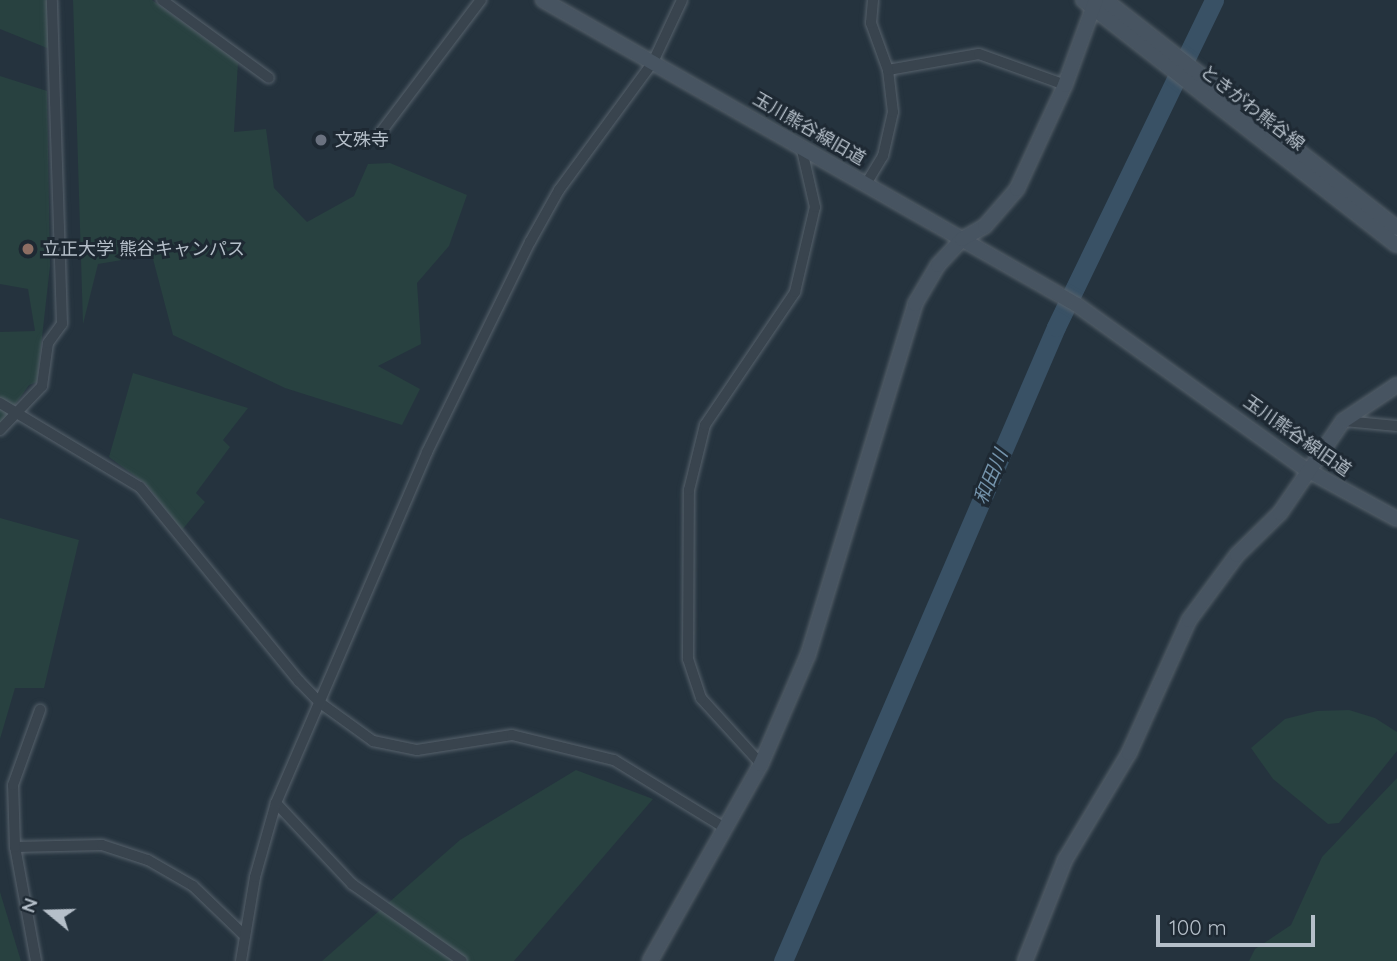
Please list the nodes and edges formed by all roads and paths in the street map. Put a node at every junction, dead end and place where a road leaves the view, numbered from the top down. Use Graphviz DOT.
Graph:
graph roads {
  1 [pos="52,0"];
  2 [pos="162,0"];
  3 [pos="481,0"];
  4 [pos="682,0"];
  5 [pos="873,0"];
  6 [pos="547,1"];
  7 [pos="1095,2"];
  8 [pos="653,62"];
  9 [pos="888,70"];
  10 [pos="269,78"];
  11 [pos="1065,85"];
  12 [pos="1214,93"];
  13 [pos="381,132"];
  14 [pos="801,146"];
  15 [pos="866,184"];
  16 [pos="1397,228"];
  17 [pos="962,239"];
  18 [pos="1397,245"];
  19 [pos="1397,385"];
  20 [pos="0,403"];
  21 [pos="15,410"];
  22 [pos="1343,421"];
  23 [pos="1397,426"];
  24 [pos="0,430"];
  25 [pos="1307,470"];
  26 [pos="1397,519"];
  27 [pos="319,702"];
  28 [pos="40,710"];
  29 [pos="761,764"];
  30 [pos="276,803"];
  31 [pos="725,828"];
  32 [pos="15,847"];
  33 [pos="245,936"];
  34 [pos="36,961"];
  35 [pos="241,961"];
  36 [pos="462,961"];
  37 [pos="650,961"];
  38 [pos="1025,961"];
  1 -- 21 [label="street"];
  2 -- 10 [label="street"];
  3 -- 13 [label="street"];
  4 -- 8 [label="street"];
  5 -- 9 [label="street"];
  6 -- 8 [label="street, 玉川熊谷線旧道"];
  7 -- 11 [label="street"];
  7 -- 12 [label="street, ときがわ熊谷線"];
  8 -- 14 [label="street, 玉川熊谷線旧道"];
  8 -- 27 [label="street"];
  9 -- 11 [label="street"];
  9 -- 15 [label="street"];
  11 -- 17 [label="street"];
  12 -- 16 [label="street, ときがわ熊谷線"];
  12 -- 18 [label="street, ときがわ熊谷線"];
  14 -- 15 [label="street, 玉川熊谷線旧道"];
  14 -- 29 [label="street"];
  15 -- 17 [label="street, 玉川熊谷線旧道"];
  17 -- 25 [label="street, 玉川熊谷線旧道"];
  17 -- 29 [label="street"];
  19 -- 22 [label="street"];
  20 -- 21 [label="street"];
  21 -- 24 [label="street"];
  21 -- 27 [label="street"];
  22 -- 23 [label="street"];
  22 -- 25 [label="street"];
  25 -- 26 [label="street, 玉川熊谷線旧道"];
  25 -- 38 [label="street"];
  27 -- 30 [label="street"];
  27 -- 31 [label="street"];
  28 -- 32 [label="street"];
  29 -- 31 [label="street"];
  30 -- 33 [label="street"];
  30 -- 36 [label="street"];
  31 -- 37 [label="street"];
  32 -- 33 [label="street"];
  32 -- 34 [label="street"];
  33 -- 35 [label="street"];
}
